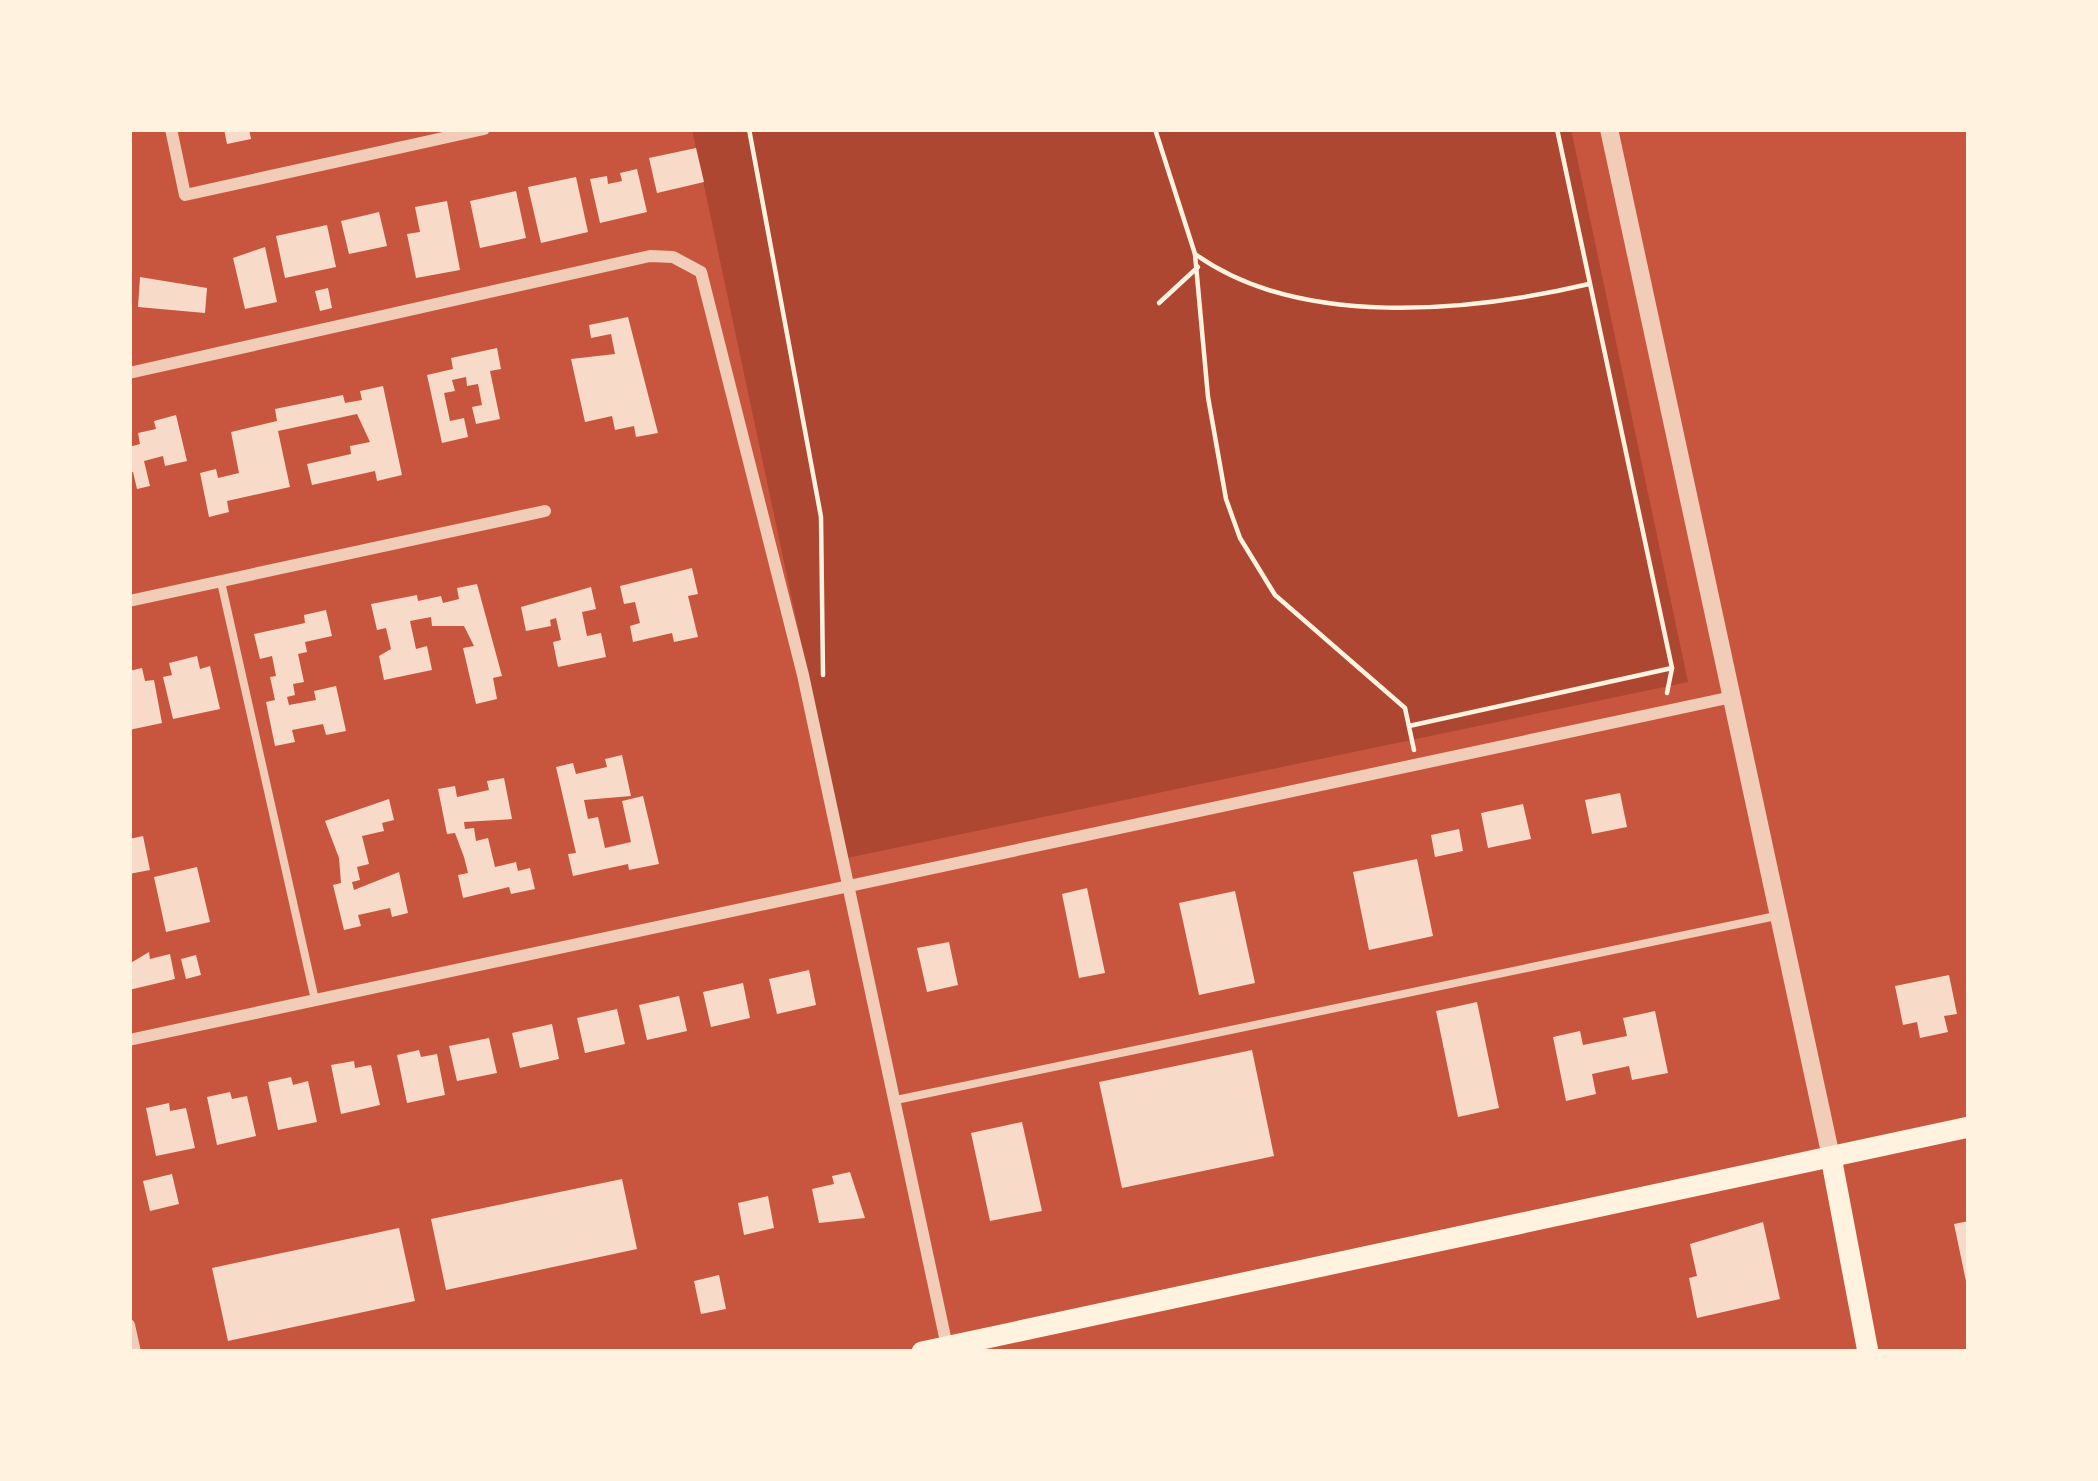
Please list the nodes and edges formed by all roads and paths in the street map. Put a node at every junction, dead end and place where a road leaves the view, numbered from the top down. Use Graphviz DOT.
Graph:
graph roads {
  1 [pos="171,129"];
  2 [pos="484,129"];
  3 [pos="749,129"];
  4 [pos="1155,129"];
  5 [pos="1557,129"];
  6 [pos="1610,129"];
  7 [pos="456,132"];
  8 [pos="1195,254"];
  9 [pos="1198,267"];
  10 [pos="1590,284"];
  11 [pos="1159,303"];
  12 [pos="129,374"];
  13 [pos="545,511"];
  14 [pos="221,582"];
  15 [pos="129,601"];
  16 [pos="1672,668"];
  17 [pos="823,675"];
  18 [pos="1732,697"];
  19 [pos="1663,712"];
  20 [pos="1409,726"];
  21 [pos="1418,764"];
  22 [pos="851,888"];
  23 [pos="1778,915"];
  24 [pos="315,1000"];
  25 [pos="129,1040"];
  26 [pos="896,1100"];
  27 [pos="1969,1127"];
  28 [pos="1831,1157"];
  29 [pos="129,1325"];
  30 [pos="948,1349"];
  31 [pos="135,1352"];
  32 [pos="922,1352"];
  33 [pos="1868,1352"];
  1 -- 7 [label="street"];
  2 -- 7 [label="street"];
  3 -- 17 [label="path"];
  4 -- 8 [label="path"];
  5 -- 10 [label="path"];
  6 -- 18 [label="street"];
  8 -- 9 [label="path"];
  8 -- 10 [label="path"];
  9 -- 11 [label="path"];
  9 -- 20 [label="path"];
  10 -- 16 [label="path"];
  12 -- 22 [label="street"];
  13 -- 14 [label="street"];
  14 -- 15 [label="street"];
  14 -- 24 [label="lane"];
  16 -- 19 [label="path"];
  16 -- 20 [label="path"];
  18 -- 19 [label="street"];
  18 -- 23 [label="street"];
  19 -- 21 [label="street"];
  20 -- 21 [label="path"];
  21 -- 22 [label="street"];
  22 -- 24 [label="street"];
  22 -- 26 [label="street"];
  23 -- 26 [label="lane"];
  23 -- 28 [label="street"];
  24 -- 25 [label="street"];
  26 -- 30 [label="street"];
  27 -- 28 [label="main road"];
  28 -- 30 [label="main road"];
  28 -- 33 [label="main road"];
  29 -- 31 [label="street"];
  30 -- 32 [label="main road"];
}
